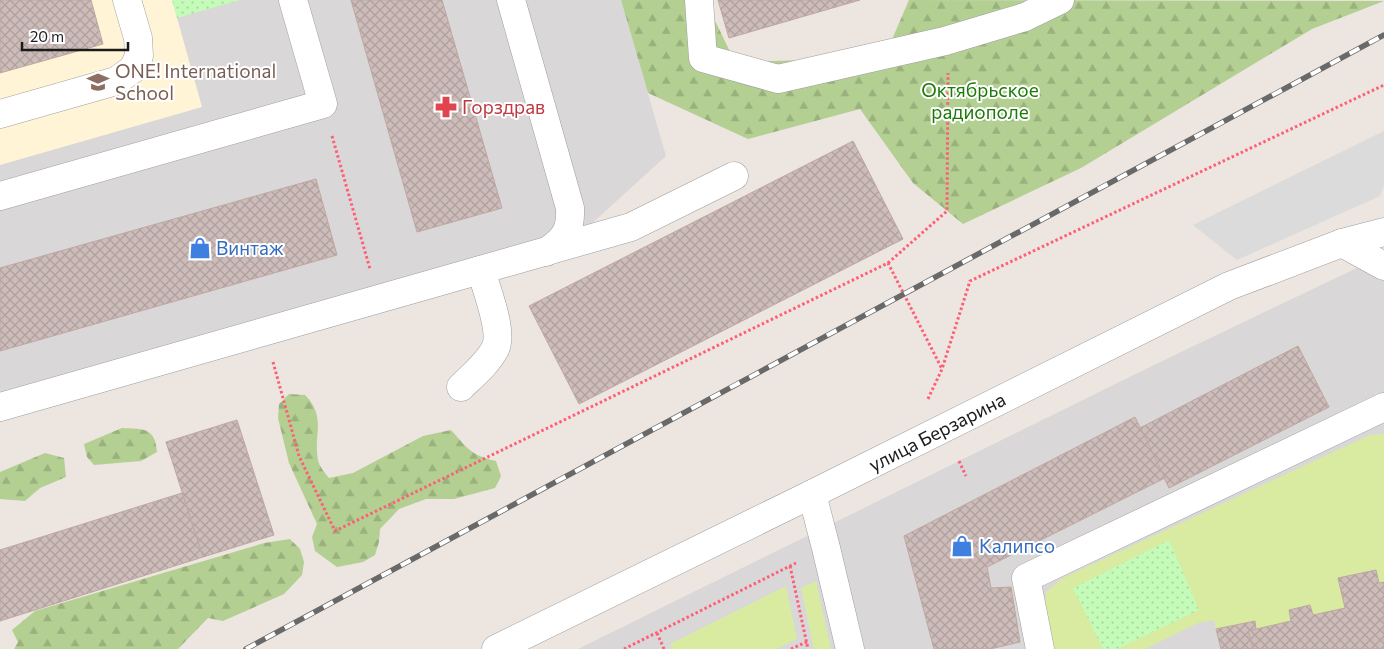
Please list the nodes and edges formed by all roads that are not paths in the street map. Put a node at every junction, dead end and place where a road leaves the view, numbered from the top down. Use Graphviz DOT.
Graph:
graph roads {
  1 [pos="127,0"];
  2 [pos="293,0"];
  3 [pos="511,0"];
  4 [pos="699,0"];
  5 [pos="1060,0"];
  6 [pos="0,114"];
  7 [pos="734,176"];
  8 [pos="0,196"];
  9 [pos="1384,232"];
  10 [pos="1342,243"];
  11 [pos="546,252"];
  12 [pos="1384,266"];
  13 [pos="481,270"];
  14 [pos="461,388"];
  15 [pos="0,407"];
  16 [pos="1384,407"];
  17 [pos="812,494"];
  18 [pos="501,648"];
  19 [pos="850,649"];
  20 [pos="1040,649"];
  1 -- 6 [label="street"];
  2 -- 8 [label="street"];
  3 -- 11 [label="street"];
  4 -- 5 [label="street"];
  7 -- 11 [label="street"];
  9 -- 10 [label="street, улица Берзарина"];
  10 -- 12 [label="street"];
  10 -- 17 [label="street, улица Берзарина"];
  11 -- 13 [label="street"];
  13 -- 14 [label="street"];
  13 -- 15 [label="street"];
  16 -- 20 [label="street"];
  17 -- 18 [label="street, улица Берзарина"];
  17 -- 19 [label="street"];
}
